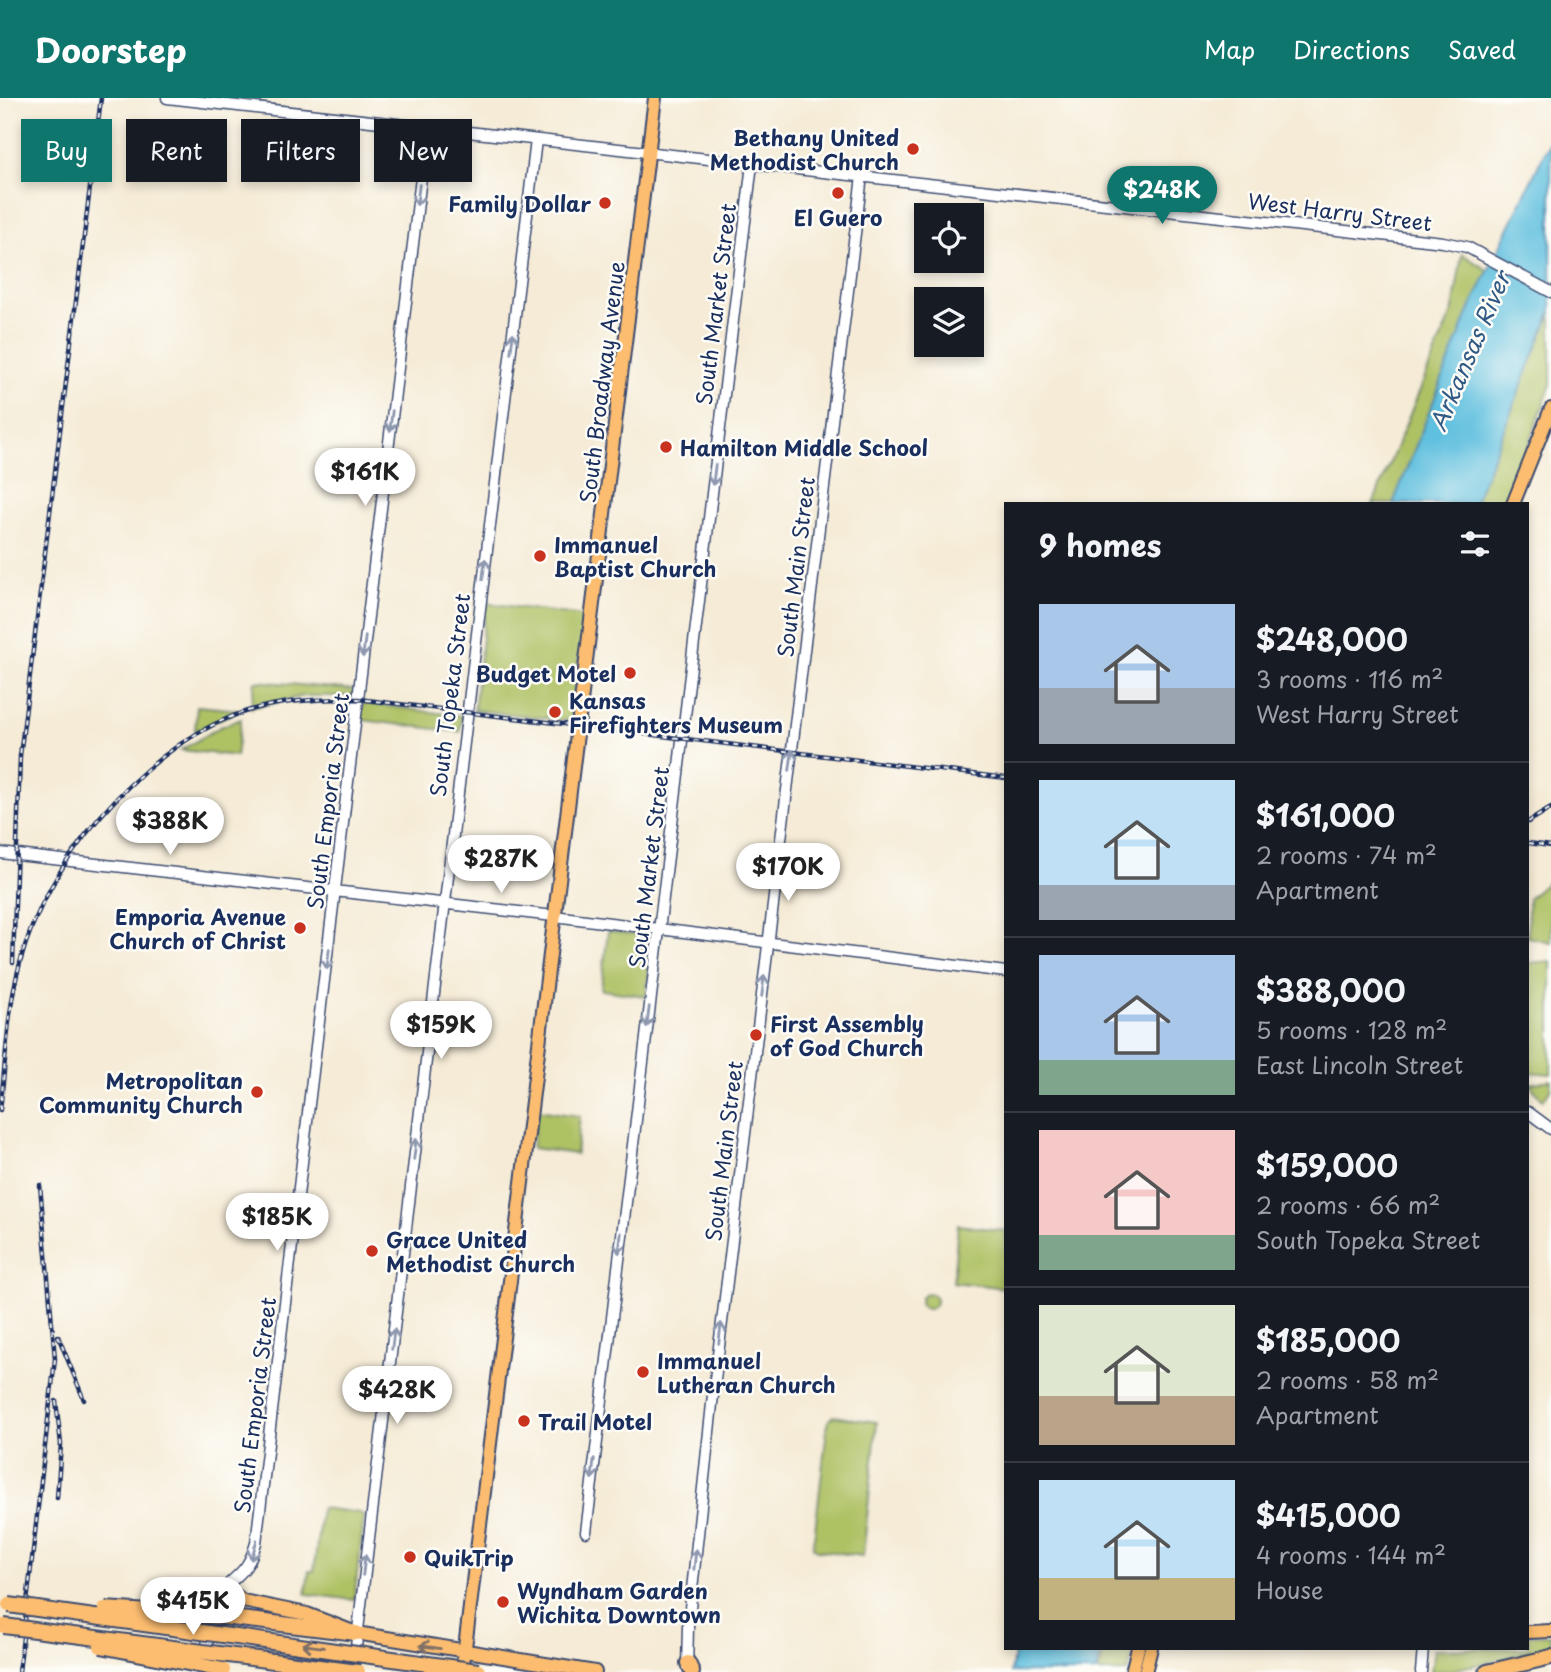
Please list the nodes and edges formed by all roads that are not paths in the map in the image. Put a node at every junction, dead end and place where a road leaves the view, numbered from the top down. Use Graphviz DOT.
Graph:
graph roads {
  1 [pos="167,98"];
  2 [pos="655,98"];
  3 [pos="374,122"];
  4 [pos="472,133"];
  5 [pos="536,140"];
  6 [pos="648,152"];
  7 [pos="752,164"];
  8 [pos="862,176"];
  9 [pos="421,182"];
  10 [pos="1551,292"];
  11 [pos="1551,409"];
  12 [pos="1514,502"];
  13 [pos="0,853"];
  14 [pos="336,892"];
  15 [pos="445,904"];
  16 [pos="554,916"];
  17 [pos="659,930"];
  18 [pos="768,944"];
  19 [pos="1004,972"];
  20 [pos="1529,1113"];
  21 [pos="1551,1129"];
  22 [pos="586,1532"];
  23 [pos="226,1588"];
  24 [pos="5,1604"];
  25 [pos="2,1625"];
  26 [pos="1529,1632"];
  27 [pos="1551,1632"];
  28 [pos="356,1633"];
  29 [pos="1138,1650"];
  30 [pos="1150,1650"];
  31 [pos="1423,1650"];
  32 [pos="465,1652"];
  33 [pos="1551,1657"];
  34 [pos="689,1669"];
  35 [pos="229,1671"];
  36 [pos="207,1672"];
  37 [pos="355,1672"];
  38 [pos="462,1672"];
  39 [pos="481,1672"];
  40 [pos="595,1672"];
  41 [pos="1132,1672"];
  42 [pos="1145,1672"];
  43 [pos="1421,1672"];
  44 [pos="1487,1672"];
  1 -- 3 [label="street, West Harry Street"];
  2 -- 6 [label="main road, South Broadway Avenue"];
  4 -- 5 [label="street, West Harry Street"];
  5 -- 6 [label="street, West Harry Street"];
  15 -- 5 [label="street, South Topeka Street, one-way"];
  6 -- 7 [label="street, West Harry Street"];
  6 -- 16 [label="main road, South Broadway Avenue"];
  7 -- 8 [label="street, West Harry Street"];
  7 -- 17 [label="street, South Market Street, one-way"];
  8 -- 10 [label="street, West Harry Street"];
  18 -- 8 [label="street, South Main Street, one-way"];
  9 -- 14 [label="street, South Emporia Street, one-way"];
  11 -- 12 [label="main road"];
  13 -- 14 [label="street"];
  14 -- 15 [label="street"];
  14 -- 23 [label="street, South Emporia Street, one-way"];
  15 -- 16 [label="street"];
  28 -- 15 [label="street, South Topeka Street, one-way"];
  16 -- 17 [label="street"];
  16 -- 32 [label="main road, South Broadway Avenue"];
  17 -- 18 [label="street"];
  17 -- 22 [label="street, South Market Street, one-way"];
  18 -- 19 [label="street"];
  34 -- 18 [label="street, South Main Street, one-way"];
  20 -- 21 [label="street"];
  23 -- 28 [label="main road"];
  23 -- 36 [label="street, South Emporia Street"];
  24 -- 28 [label="highway, bridge"];
  39 -- 24 [label="highway, one-way, bridge"];
  25 -- 35 [label="highway, bridge"];
  25 -- 37 [label="highway, bridge"];
  26 -- 27 [label="main road"];
  32 -- 28 [label="main road, one-way"];
  28 -- 37 [label="street, South Topeka Street"];
  29 -- 41 [label="main road"];
  30 -- 42 [label="main road"];
  31 -- 43 [label="street"];
  32 -- 38 [label="main road, South Broadway Avenue"];
  32 -- 40 [label="main road"];
  33 -- 44 [label="highway"];
}
